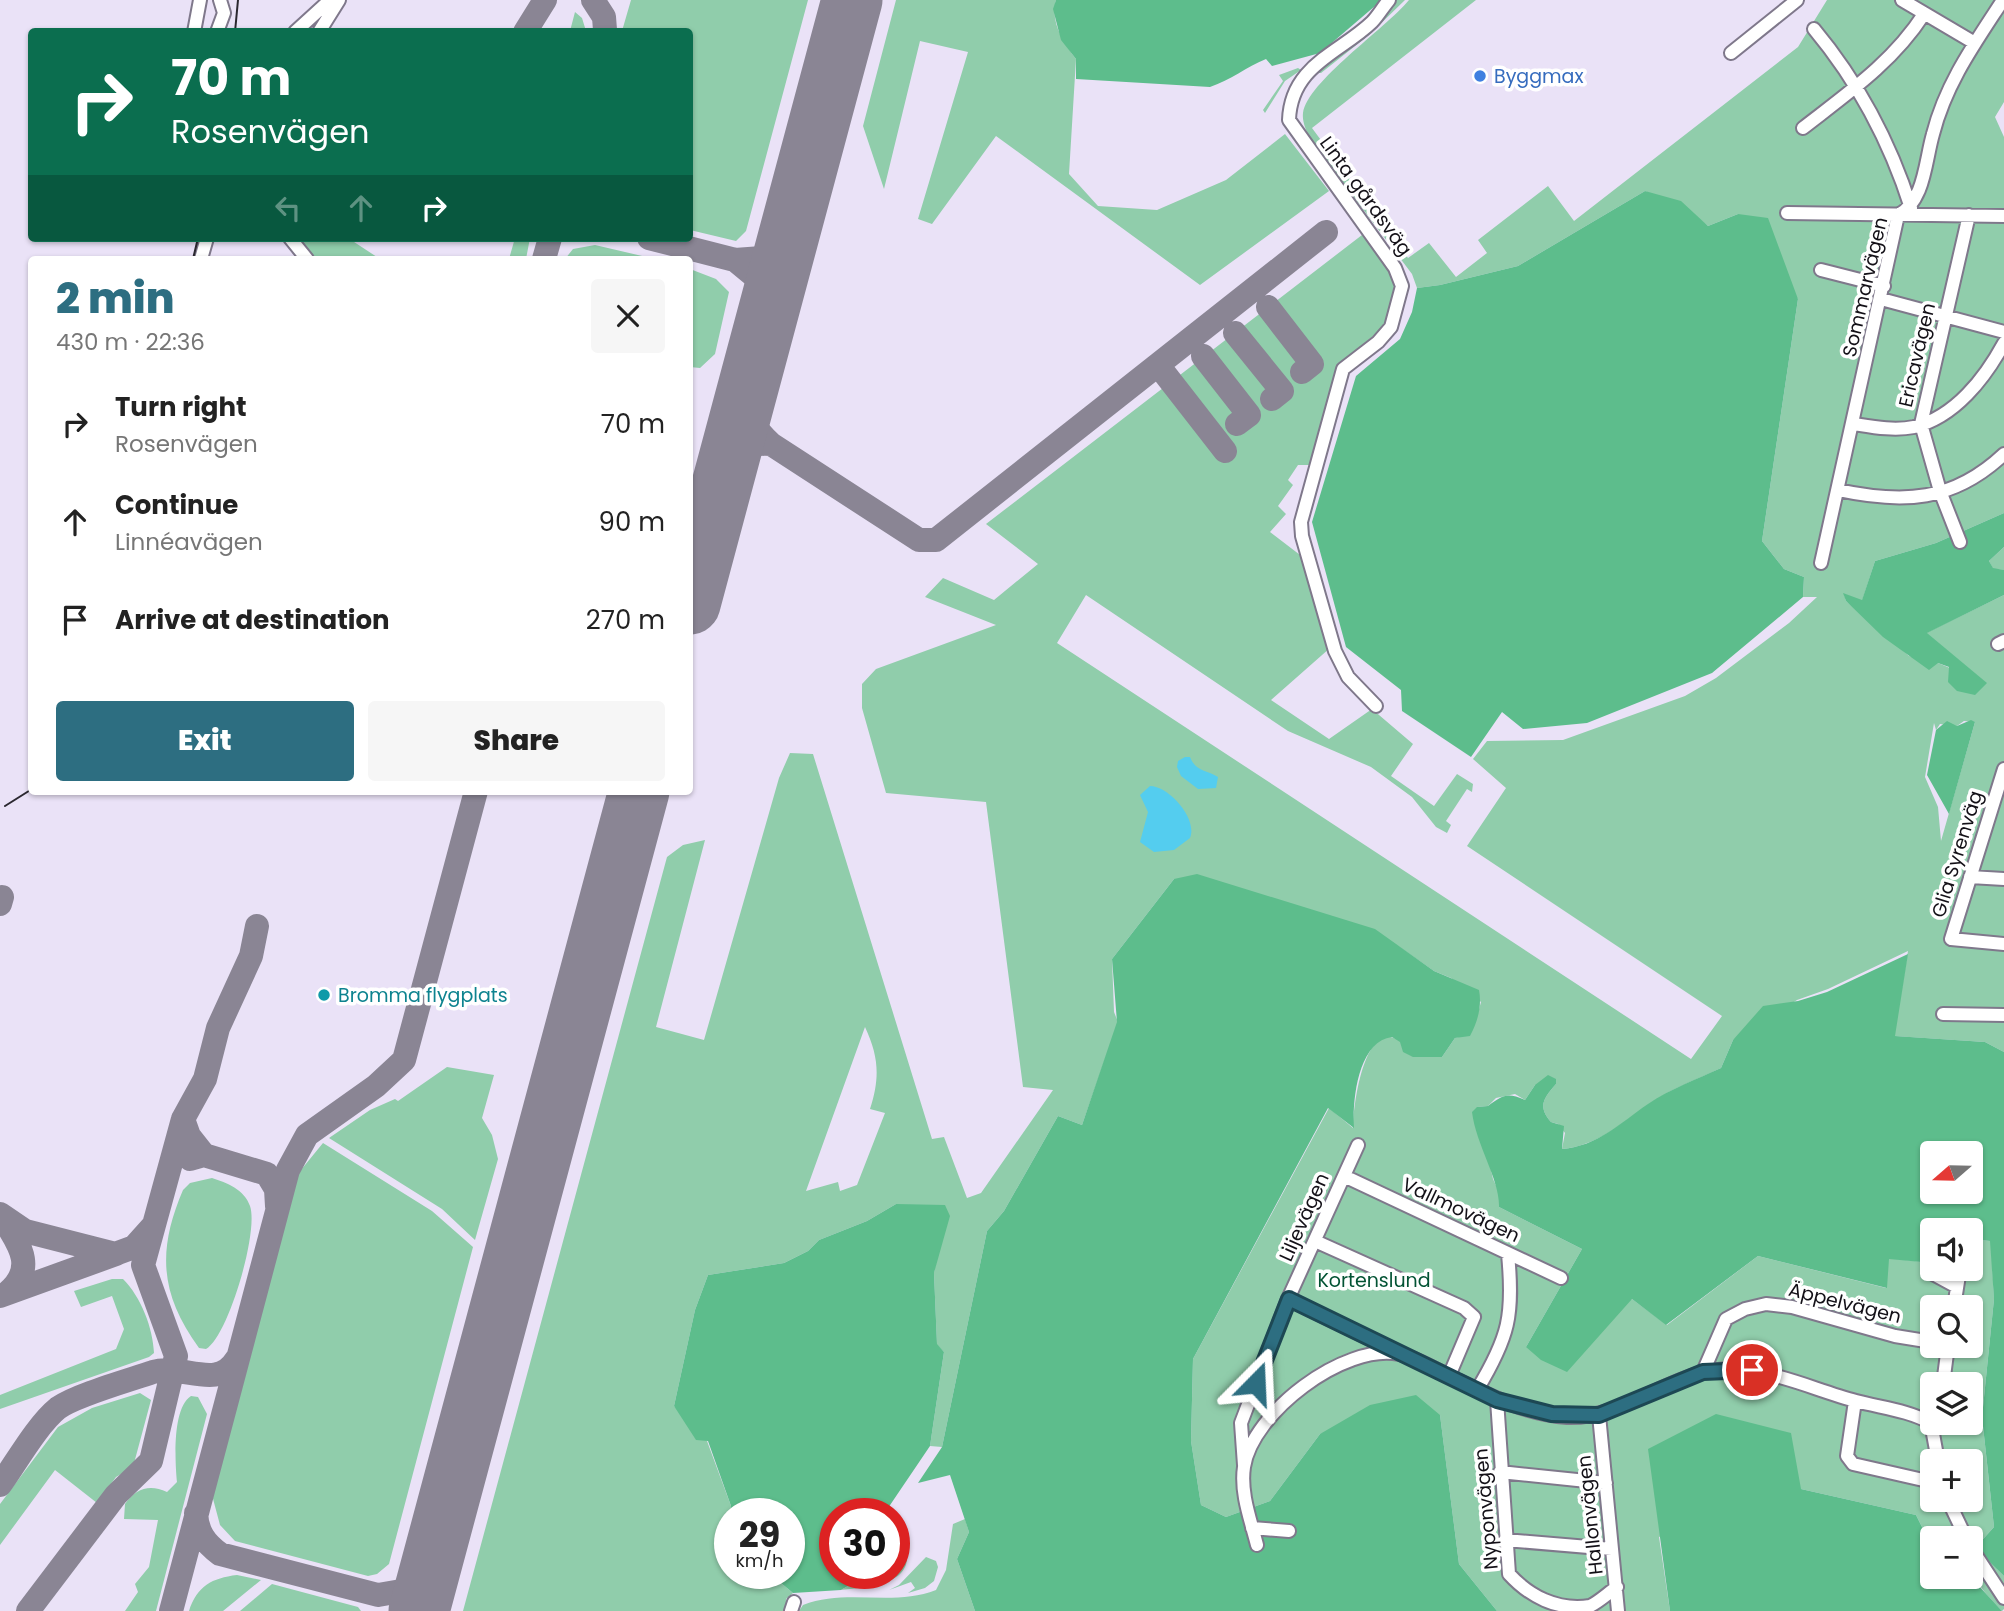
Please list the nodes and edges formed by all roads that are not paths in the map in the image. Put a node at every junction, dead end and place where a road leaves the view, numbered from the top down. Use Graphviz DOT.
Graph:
graph roads {
  1 [pos="200,0"];
  2 [pos="220,0"];
  3 [pos="330,0"];
  4 [pos="339,0"];
  5 [pos="1389,0"];
  6 [pos="1797,0"];
  7 [pos="1902,0"];
  8 [pos="2003,0"];
  9 [pos="1924,14"];
  10 [pos="1999,18"];
  11 [pos="195,28"];
  12 [pos="219,28"];
  13 [pos="300,28"];
  14 [pos="322,28"];
  15 [pos="1814,29"];
  16 [pos="1973,43"];
  17 [pos="1731,53"];
  18 [pos="1858,86"];
  19 [pos="1803,128"];
  20 [pos="1911,208"];
  21 [pos="1787,213"];
  22 [pos="1898,215"];
  23 [pos="1969,215"];
  24 [pos="2004,216"];
  25 [pos="293,242"];
  26 [pos="305,256"];
  27 [pos="1821,270"];
  28 [pos="1884,286"];
  29 [pos="1881,299"];
  30 [pos="1946,316"];
  31 [pos="2004,332"];
  32 [pos="2004,343"];
  33 [pos="1854,424"];
  34 [pos="1922,424"];
  35 [pos="2004,454"];
  36 [pos="1838,490"];
  37 [pos="1940,491"];
  38 [pos="1960,542"];
  39 [pos="1821,563"];
  40 [pos="1376,706"];
  41 [pos="2004,769"];
  42 [pos="1989,817"];
  43 [pos="2004,820"];
  44 [pos="1970,877"];
  45 [pos="2004,879"];
  46 [pos="2004,944"];
  47 [pos="1943,1014"];
  48 [pos="2004,1015"];
  49 [pos="1358,1145"];
  50 [pos="1344,1176"];
  51 [pos="1315,1241"];
  52 [pos="1508,1254"];
  53 [pos="1561,1278"];
  54 [pos="1946,1281"];
  55 [pos="1958,1281"];
  56 [pos="1957,1287"];
  57 [pos="1956,1295"];
  58 [pos="1289,1299"];
  59 [pos="1920,1340"];
  60 [pos="1401,1354"];
  61 [pos="1703,1372"];
  62 [pos="1449,1376"];
  63 [pos="1478,1390"];
  64 [pos="1497,1400"];
  65 [pos="1855,1401"];
  66 [pos="1599,1415"];
  67 [pos="1937,1435"];
  68 [pos="1936,1443"];
  69 [pos="1937,1449"];
  70 [pos="1244,1465"];
  71 [pos="1500,1472"];
  72 [pos="1920,1479"];
  73 [pos="1606,1483"];
  74 [pos="1252,1528"];
  75 [pos="1289,1531"];
  76 [pos="1504,1540"];
  77 [pos="1257,1545"];
  78 [pos="1612,1549"];
  79 [pos="1983,1566"];
  80 [pos="1617,1587"];
  81 [pos="2004,1598"];
  82 [pos="1618,1611"];
  1 -- 11 [label="street"];
  2 -- 12 [label="street"];
  3 -- 13 [label="street"];
  4 -- 14 [label="street"];
  5 -- 40 [label="street, Linta gårdsväg"];
  6 -- 17 [label="street"];
  7 -- 9 [label="street"];
  8 -- 10 [label="street, Sommarvägen"];
  9 -- 16 [label="street"];
  9 -- 18 [label="street"];
  10 -- 16 [label="street, Sommarvägen"];
  15 -- 18 [label="street"];
  16 -- 20 [label="street, Sommarvägen"];
  18 -- 19 [label="street"];
  18 -- 20 [label="street"];
  20 -- 22 [label="street, Sommarvägen"];
  21 -- 22 [label="street"];
  22 -- 23 [label="street"];
  22 -- 28 [label="street, Sommarvägen"];
  23 -- 24 [label="street"];
  23 -- 30 [label="street, Ericavägen"];
  25 -- 26 [label="street"];
  27 -- 28 [label="street"];
  28 -- 29 [label="street, Sommarvägen"];
  29 -- 30 [label="street"];
  29 -- 33 [label="street, Sommarvägen"];
  30 -- 31 [label="street"];
  30 -- 34 [label="street, Ericavägen"];
  32 -- 34 [label="street"];
  33 -- 34 [label="street"];
  33 -- 36 [label="street, Sommarvägen"];
  34 -- 37 [label="street, Ericavägen"];
  35 -- 37 [label="street"];
  36 -- 37 [label="street"];
  36 -- 39 [label="street, Sommarvägen"];
  37 -- 38 [label="street, Ericavägen"];
  41 -- 42 [label="street, Glia Syrenväg"];
  42 -- 43 [label="street"];
  42 -- 44 [label="street, Glia Syrenväg"];
  44 -- 45 [label="street"];
  44 -- 46 [label="street, Glia Syrenväg"];
  47 -- 48 [label="street"];
  49 -- 50 [label="street, Liljevägen"];
  50 -- 51 [label="street, Liljevägen"];
  50 -- 52 [label="street, Vallmovägen"];
  51 -- 58 [label="street, Liljevägen"];
  51 -- 62 [label="street"];
  52 -- 53 [label="street, Vallmovägen"];
  52 -- 63 [label="street"];
  54 -- 56 [label="street"];
  55 -- 56 [label="street"];
  56 -- 57 [label="street"];
  58 -- 60 [label="street"];
  58 -- 70 [label="street, Liljevägen"];
  59 -- 61 [label="street, Äppelvägen"];
  60 -- 62 [label="street"];
  60 -- 70 [label="street"];
  61 -- 65 [label="street"];
  61 -- 66 [label="street"];
  62 -- 63 [label="street"];
  63 -- 64 [label="street"];
  64 -- 66 [label="street"];
  64 -- 71 [label="street, Nyponvägen"];
  65 -- 68 [label="street"];
  65 -- 72 [label="street"];
  66 -- 73 [label="street, Hallonvägen"];
  67 -- 68 [label="street"];
  68 -- 69 [label="street"];
  70 -- 74 [label="street, Liljevägen"];
  71 -- 73 [label="street"];
  71 -- 76 [label="street, Nyponvägen"];
  73 -- 78 [label="street, Hallonvägen"];
  74 -- 75 [label="street"];
  74 -- 77 [label="street, Liljevägen"];
  76 -- 78 [label="street"];
  76 -- 80 [label="street, Nyponvägen"];
  78 -- 80 [label="street, Hallonvägen"];
  79 -- 81 [label="street"];
  80 -- 82 [label="street, Hallonvägen"];
}
